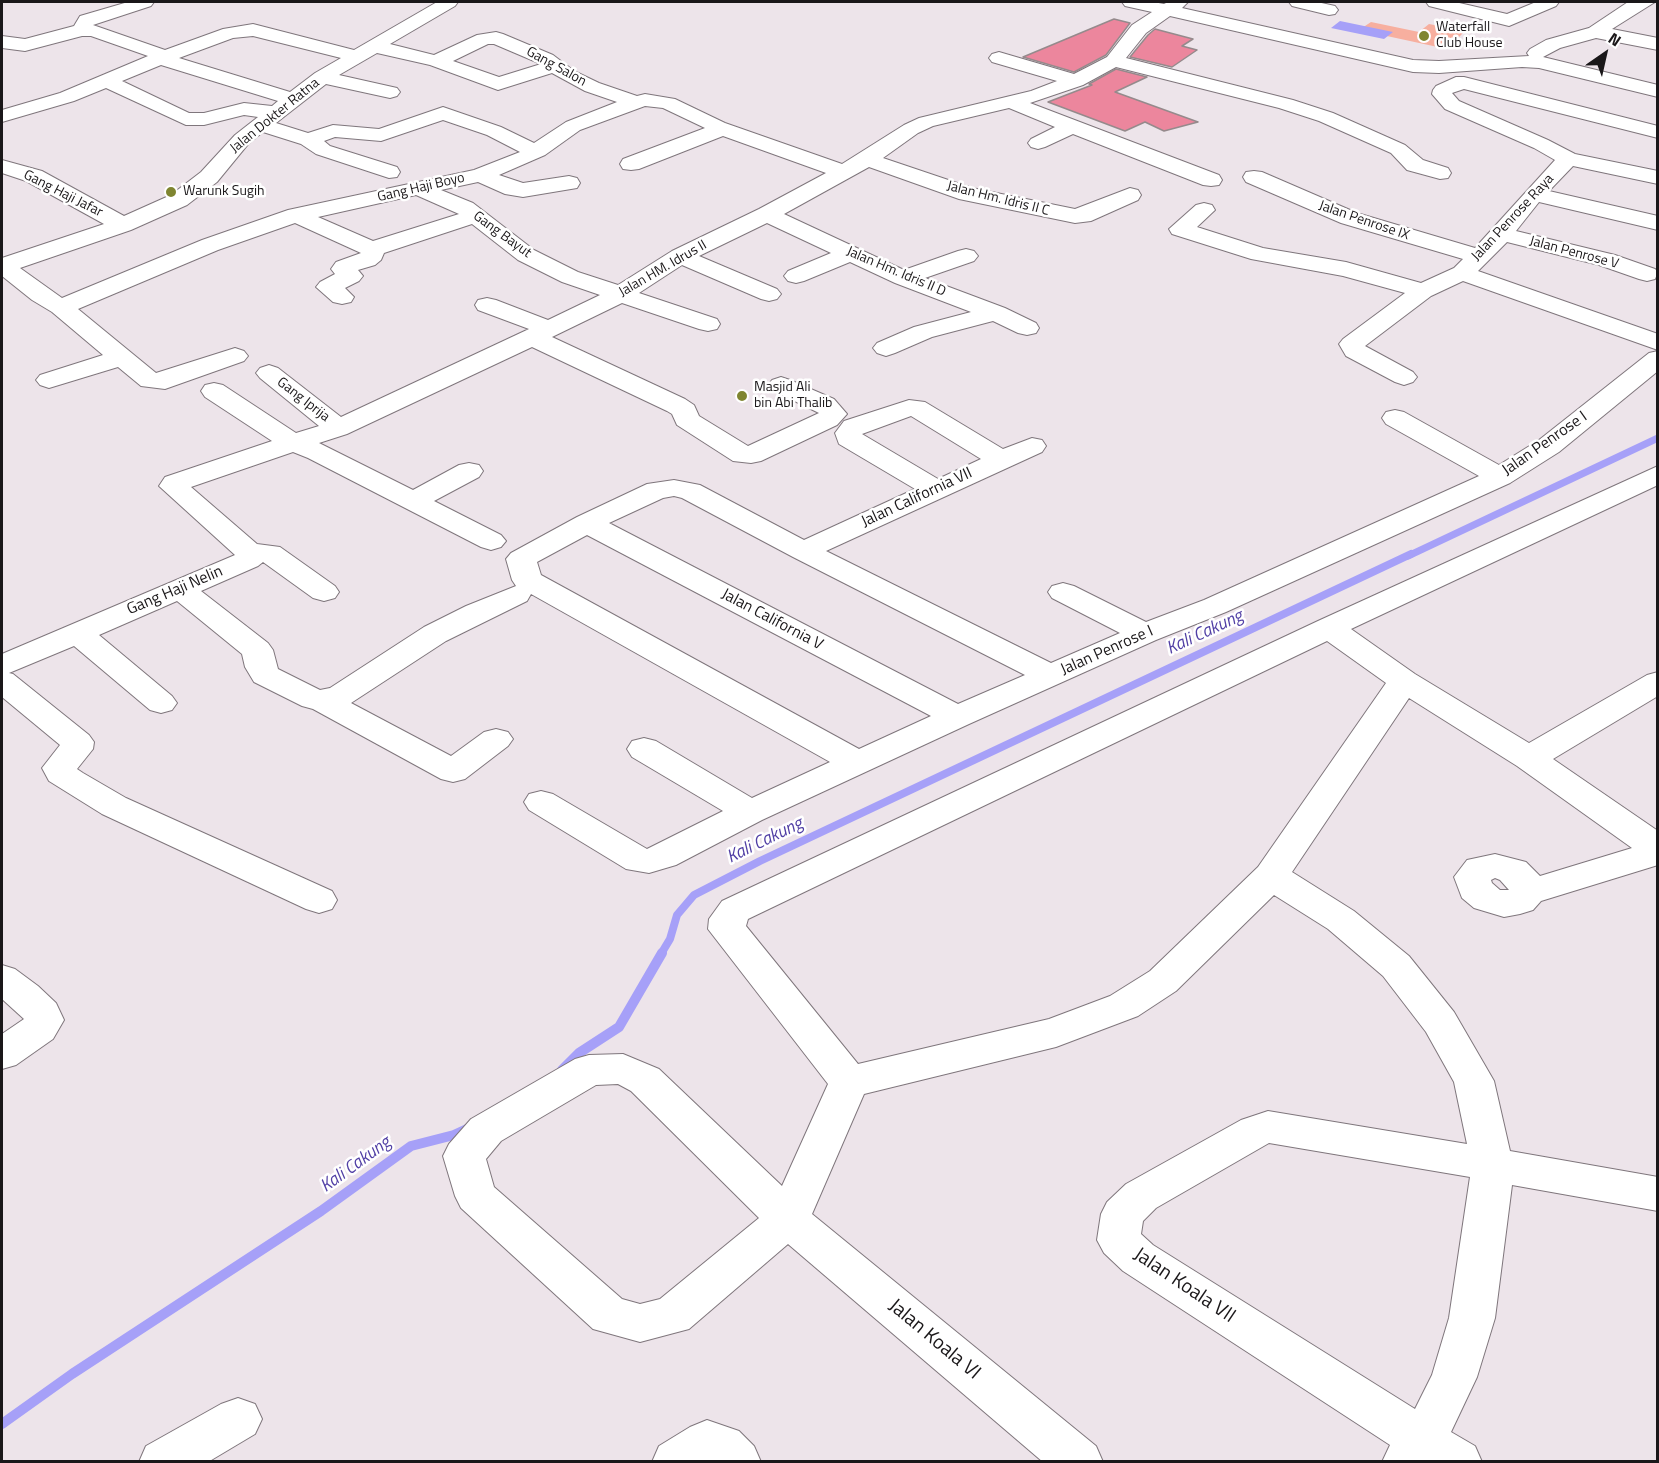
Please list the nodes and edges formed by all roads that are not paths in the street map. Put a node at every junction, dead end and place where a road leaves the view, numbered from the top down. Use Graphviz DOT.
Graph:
graph roads {
  1 [pos="145,2"];
  2 [pos="417,2"];
  3 [pos="1131,2"];
  4 [pos="1298,2"];
  5 [pos="1435,2"];
  6 [pos="1550,2"];
  7 [pos="1640,4"];
  8 [pos="444,5"];
  9 [pos="1168,5"];
  10 [pos="1329,10"];
  11 [pos="1658,11"];
  12 [pos="82,30"];
  13 [pos="1596,32"];
  14 [pos="215,38"];
  15 [pos="2,42"];
  16 [pos="1658,44"];
  17 [pos="365,51"];
  18 [pos="1537,53"];
  19 [pos="280,56"];
  20 [pos="163,57"];
  21 [pos="999,58"];
  22 [pos="436,61"];
  23 [pos="1114,61"];
  24 [pos="555,66"];
  25 [pos="323,71"];
  26 [pos="1441,76"];
  27 [pos="107,81"];
  28 [pos="1076,81"];
  29 [pos="1658,83"];
  30 [pos="1658,91"];
  31 [pos="390,92"];
  32 [pos="636,102"];
  33 [pos="1013,102"];
  34 [pos="278,113"];
  35 [pos="2,116"];
  36 [pos="1376,116"];
  37 [pos="1072,127"];
  38 [pos="1350,128"];
  39 [pos="722,129"];
  40 [pos="1658,132"];
  41 [pos="308,140"];
  42 [pos="1038,143"];
  43 [pos="538,152"];
  44 [pos="867,159"];
  45 [pos="1568,159"];
  46 [pos="631,164"];
  47 [pos="2,166"];
  48 [pos="842,171"];
  49 [pos="389,172"];
  50 [pos="1440,173"];
  51 [pos="480,175"];
  52 [pos="1254,177"];
  53 [pos="1658,178"];
  54 [pos="1211,180"];
  55 [pos="568,183"];
  56 [pos="420,189"];
  57 [pos="1534,194"];
  58 [pos="1130,195"];
  59 [pos="1204,210"];
  60 [pos="767,214"];
  61 [pos="1060,214"];
  62 [pos="296,215"];
  63 [pos="475,216"];
  64 [pos="123,225"];
  65 [pos="1037,232"];
  66 [pos="1502,234"];
  67 [pos="1630,237"];
  68 [pos="373,250"];
  69 [pos="851,253"];
  70 [pos="680,256"];
  71 [pos="966,256"];
  72 [pos="1470,264"];
  73 [pos="2,266"];
  74 [pos="1647,274"];
  75 [pos="796,276"];
  76 [pos="903,278"];
  77 [pos="1423,291"];
  78 [pos="769,294"];
  79 [pos="618,295"];
  80 [pos="342,297"];
  81 [pos="488,304"];
  82 [pos="61,307"];
  83 [pos="996,313"];
  84 [pos="708,324"];
  85 [pos="1027,328"];
  86 [pos="541,333"];
  87 [pos="1658,343"];
  88 [pos="886,348"];
  89 [pos="235,356"];
  90 [pos="123,357"];
  91 [pos="1658,358"];
  92 [pos="269,373"];
  93 [pos="1404,376"];
  94 [pos="49,380"];
  95 [pos="781,385"];
  96 [pos="214,391"];
  97 [pos="1395,418"];
  98 [pos="338,428"];
  99 [pos="293,443"];
  100 [pos="1032,446"];
  101 [pos="1002,460"];
  102 [pos="469,471"];
  103 [pos="1658,474"];
  104 [pos="1500,477"];
  105 [pos="935,489"];
  106 [pos="412,501"];
  107 [pos="587,523"];
  108 [pos="491,541"];
  109 [pos="803,551"];
  110 [pos="250,553"];
  111 [pos="182,590"];
  112 [pos="324,592"];
  113 [pos="1063,592"];
  114 [pos="516,595"];
  115 [pos="1329,628"];
  116 [pos="76,632"];
  117 [pos="1145,633"];
  118 [pos="5,662"];
  119 [pos="1052,676"];
  120 [pos="1404,681"];
  121 [pos="1658,682"];
  122 [pos="321,700"];
  123 [pos="161,703"];
  124 [pos="957,717"];
  125 [pos="496,739"];
  126 [pos="644,749"];
  127 [pos="1529,758"];
  128 [pos="858,763"];
  129 [pos="542,802"];
  130 [pos="750,812"];
  131 [pos="1658,850"];
  132 [pos="1271,876"];
  133 [pos="1528,892"];
  134 [pos="318,900"];
  135 [pos="2,979"];
  136 [pos="2,1054"];
  137 [pos="849,1082"];
  138 [pos="1493,1166"];
  139 [pos="1658,1194"];
  140 [pos="789,1219"];
  141 [pos="238,1419"];
  142 [pos="1429,1454"];
  143 [pos="163,1461"];
  144 [pos="676,1461"];
  145 [pos="737,1461"];
  146 [pos="1079,1461"];
  1 -- 12 [label="street"];
  2 -- 8 [label="street"];
  3 -- 9 [label="street"];
  4 -- 10 [label="street"];
  5 -- 6 [label="street"];
  7 -- 11 [label="street"];
  7 -- 13 [label="street"];
  8 -- 17 [label="street, Jalan Dokter Ratna"];
  9 -- 18 [label="street"];
  9 -- 23 [label="street, Jalan HM. Idrus II"];
  9 -- 26 [label="street"];
  12 -- 15 [label="street"];
  12 -- 20 [label="street"];
  13 -- 16 [label="street"];
  13 -- 18 [label="street"];
  14 -- 17 [label="street"];
  14 -- 19 [label="street"];
  14 -- 20 [label="street"];
  17 -- 22 [label="street"];
  17 -- 25 [label="street, Jalan Dokter Ratna"];
  18 -- 29 [label="street"];
  20 -- 27 [label="street"];
  20 -- 34 [label="street"];
  21 -- 28 [label="street"];
  22 -- 24 [label="street"];
  22 -- 24 [label="street, Gang Salon"];
  23 -- 28 [label="street, Jalan HM. Idrus II"];
  23 -- 38 [label="street"];
  24 -- 32 [label="street, Gang Salon"];
  25 -- 31 [label="street"];
  25 -- 34 [label="street, Jalan Dokter Ratna"];
  26 -- 30 [label="street"];
  26 -- 40 [label="street"];
  26 -- 45 [label="street, Jalan Penrose Raya"];
  27 -- 34 [label="street"];
  27 -- 35 [label="street"];
  28 -- 33 [label="street, Jalan HM. Idrus II"];
  32 -- 39 [label="street, Gang Haji Boyo"];
  32 -- 43 [label="street, Gang Haji Boyo"];
  33 -- 37 [label="street"];
  33 -- 44 [label="street, Jalan HM. Idrus II"];
  34 -- 41 [label="street"];
  34 -- 64 [label="street, Jalan Dokter Ratna"];
  36 -- 38 [label="street"];
  37 -- 42 [label="street"];
  37 -- 54 [label="street"];
  38 -- 50 [label="street"];
  39 -- 46 [label="street"];
  39 -- 48 [label="street, Gang Haji Boyo"];
  41 -- 43 [label="street"];
  41 -- 49 [label="street"];
  43 -- 51 [label="street, Gang Haji Boyo"];
  44 -- 48 [label="street, Jalan HM. Idrus II"];
  44 -- 61 [label="street, Jalan Hm. Idris II C"];
  45 -- 53 [label="street"];
  45 -- 57 [label="street, Jalan Penrose Raya"];
  47 -- 64 [label="street, Gang Haji Jafar"];
  48 -- 60 [label="street, Jalan HM. Idrus II"];
  51 -- 55 [label="street"];
  51 -- 56 [label="street, Gang Haji Boyo"];
  52 -- 72 [label="street, Jalan Penrose IX"];
  56 -- 62 [label="street, Gang Haji Boyo"];
  56 -- 63 [label="street, Gang Bayut"];
  57 -- 66 [label="street, Jalan Penrose Raya"];
  57 -- 67 [label="street"];
  58 -- 61 [label="street, Jalan Hm. Idris II C"];
  59 -- 77 [label="street"];
  60 -- 69 [label="street, Jalan Hm. Idris II D"];
  60 -- 70 [label="street, Jalan HM. Idrus II"];
  61 -- 65 [label="street"];
  62 -- 68 [label="street"];
  62 -- 82 [label="street, Gang Haji Boyo"];
  63 -- 68 [label="street"];
  63 -- 79 [label="street, Gang Bayut"];
  64 -- 73 [label="street, Jalan Dokter Ratna"];
  66 -- 67 [label="street, Jalan Penrose V"];
  66 -- 72 [label="street, Jalan Penrose Raya"];
  67 -- 74 [label="street, Jalan Penrose V"];
  68 -- 80 [label="street"];
  69 -- 75 [label="street"];
  69 -- 76 [label="street, Jalan Hm. Idris II D"];
  70 -- 78 [label="street"];
  70 -- 79 [label="street, Jalan HM. Idrus II"];
  71 -- 76 [label="street"];
  72 -- 77 [label="street, Jalan Penrose Raya"];
  72 -- 87 [label="street, Jalan Penrose IX"];
  73 -- 82 [label="street"];
  76 -- 83 [label="street, Jalan Hm. Idris II D"];
  77 -- 93 [label="street, Jalan Penrose Raya"];
  79 -- 84 [label="street, Gang Bayut"];
  79 -- 86 [label="street, Jalan HM. Idrus II"];
  81 -- 86 [label="street"];
  82 -- 90 [label="street"];
  83 -- 85 [label="street, Jalan Hm. Idris II D"];
  83 -- 88 [label="street"];
  86 -- 95 [label="street"];
  86 -- 98 [label="street, Jalan HM. Idrus II"];
  89 -- 90 [label="street"];
  90 -- 94 [label="street"];
  91 -- 104 [label="street, Jalan Penrose I"];
  92 -- 98 [label="street, Gang Iprija"];
  96 -- 99 [label="street"];
  97 -- 104 [label="street"];
  98 -- 99 [label="street, Jalan HM. Idrus II"];
  99 -- 106 [label="street"];
  99 -- 110 [label="street, Jalan HM. Idrus II"];
  100 -- 101 [label="street, Jalan California VII"];
  101 -- 105 [label="street, Jalan California VII"];
  101 -- 105 [label="street"];
  102 -- 106 [label="street"];
  103 -- 115 [label="street"];
  104 -- 117 [label="street, Jalan Penrose I"];
  105 -- 109 [label="street, Jalan California VII"];
  106 -- 108 [label="street"];
  107 -- 109 [label="street"];
  107 -- 124 [label="street, Jalan California V"];
  107 -- 128 [label="street"];
  109 -- 119 [label="street"];
  110 -- 111 [label="street, Gang Haji Nelin"];
  110 -- 112 [label="street"];
  111 -- 116 [label="street, Gang Haji Nelin"];
  111 -- 122 [label="street"];
  113 -- 117 [label="street"];
  114 -- 122 [label="street"];
  115 -- 120 [label="street"];
  115 -- 137 [label="street"];
  116 -- 118 [label="street, Gang Haji Nelin"];
  116 -- 123 [label="street"];
  117 -- 119 [label="street, Jalan Penrose I"];
  118 -- 134 [label="street"];
  119 -- 124 [label="street, Jalan Penrose I"];
  120 -- 127 [label="street"];
  120 -- 132 [label="street"];
  121 -- 127 [label="street"];
  122 -- 125 [label="street"];
  124 -- 128 [label="street, Jalan Penrose I"];
  126 -- 130 [label="street"];
  127 -- 131 [label="street"];
  128 -- 130 [label="street, Jalan Penrose I"];
  129 -- 130 [label="street, Jalan Penrose I"];
  131 -- 133 [label="street"];
  132 -- 137 [label="street"];
  132 -- 138 [label="street"];
  135 -- 136 [label="street"];
  137 -- 140 [label="street"];
  138 -- 139 [label="street"];
  138 -- 142 [label="street"];
  138 -- 142 [label="street, Jalan Koala VII"];
  140 -- 140 [label="street, Jalan Koala VI"];
  140 -- 146 [label="street, Jalan Koala VI"];
  141 -- 143 [label="street"];
  144 -- 145 [label="street"];
}
